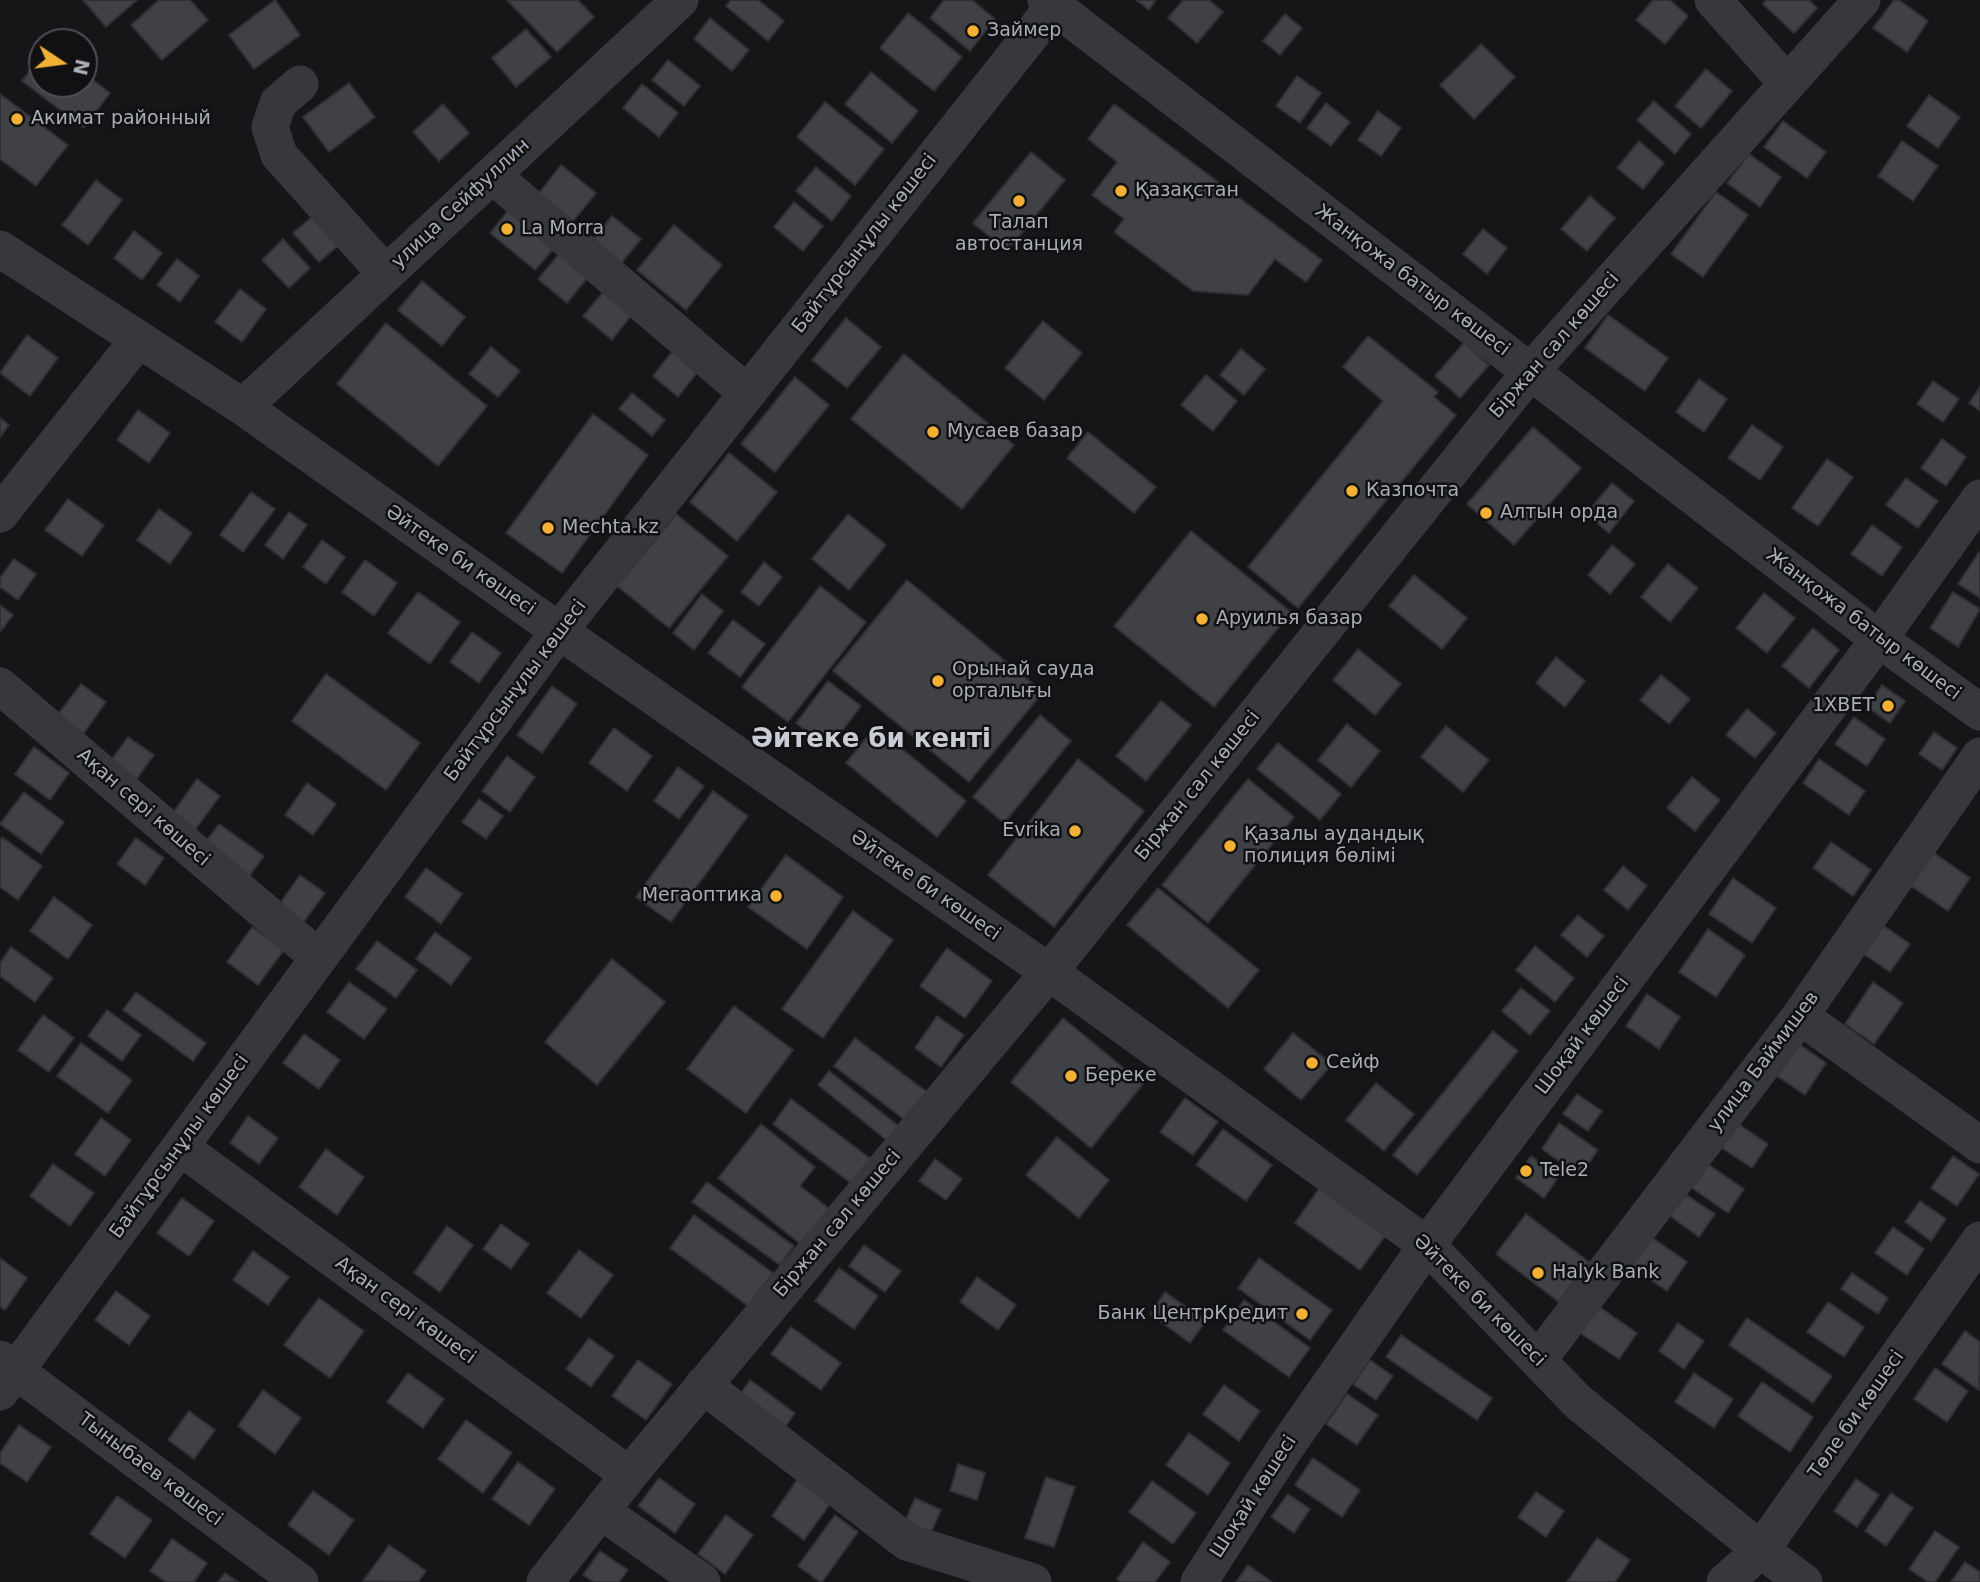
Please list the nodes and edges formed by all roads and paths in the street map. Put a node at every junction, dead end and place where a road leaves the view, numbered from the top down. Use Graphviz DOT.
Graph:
graph roads {
  1 [pos="680,0"];
  2 [pos="1713,0"];
  3 [pos="1862,0"];
  4 [pos="1050,3"];
  5 [pos="1787,83"];
  6 [pos="300,84"];
  7 [pos="492,175"];
  8 [pos="0,249"];
  9 [pos="386,274"];
  10 [pos="139,339"];
  11 [pos="1530,372"];
  12 [pos="747,393"];
  13 [pos="243,407"];
  14 [pos="1980,498"];
  15 [pos="0,514"];
  16 [pos="558,631"];
  17 [pos="1879,639"];
  18 [pos="0,686"];
  19 [pos="1980,712"];
  20 [pos="1980,756"];
  21 [pos="318,958"];
  22 [pos="1049,972"];
  23 [pos="1800,1016"];
  24 [pos="1980,1145"];
  25 [pos="180,1147"];
  26 [pos="1980,1240"];
  27 [pos="1427,1245"];
  28 [pos="1538,1360"];
  29 [pos="5,1374"];
  30 [pos="703,1385"];
  31 [pos="629,1475"];
  32 [pos="601,1511"];
  33 [pos="1761,1550"];
  34 [pos="300,1582"];
  35 [pos="545,1582"];
  36 [pos="702,1582"];
  37 [pos="1033,1582"];
  38 [pos="1199,1582"];
  39 [pos="1725,1582"];
  40 [pos="1804,1582"];
  1 -- 7 [label="street, улица Сейфуллин"];
  2 -- 5 [label="street"];
  3 -- 5 [label="street, Біржан сал көшесі"];
  4 -- 11 [label="street, Жанқожа батыр көшесі"];
  4 -- 12 [label="street, Байтұрсынұлы көшесі"];
  5 -- 11 [label="street, Біржан сал көшесі"];
  6 -- 9 [label="street"];
  7 -- 9 [label="street, улица Сейфуллин"];
  7 -- 12 [label="street"];
  8 -- 10 [label="street, Әйтеке би көшесі"];
  9 -- 13 [label="street, улица Сейфуллин"];
  10 -- 13 [label="street, Әйтеке би көшесі"];
  10 -- 15 [label="street"];
  11 -- 17 [label="street, Жанқожа батыр көшесі"];
  11 -- 22 [label="street, Біржан сал көшесі"];
  12 -- 16 [label="street, Байтұрсынұлы көшесі"];
  13 -- 16 [label="street, Әйтеке би көшесі"];
  14 -- 17 [label="street, Шоқай көшесі"];
  16 -- 21 [label="street, Байтұрсынұлы көшесі"];
  16 -- 22 [label="street, Әйтеке би көшесі"];
  17 -- 19 [label="street, Жанқожа батыр көшесі"];
  17 -- 27 [label="street, Шоқай көшесі"];
  18 -- 21 [label="street, Ақан сері көшесі"];
  20 -- 23 [label="street, улица Баймишев"];
  21 -- 25 [label="street, Байтұрсынұлы көшесі"];
  22 -- 27 [label="street, Әйтеке би көшесі"];
  22 -- 30 [label="street, Біржан сал көшесі"];
  23 -- 24 [label="street"];
  23 -- 28 [label="street, улица Баймишев"];
  25 -- 29 [label="street, Байтұрсынұлы көшесі"];
  25 -- 31 [label="street, Ақан сері көшесі"];
  26 -- 33 [label="street, Төле би көшесі"];
  27 -- 28 [label="street, Әйтеке би көшесі"];
  27 -- 38 [label="street, Шоқай көшесі"];
  28 -- 33 [label="street, Әйтеке би көшесі"];
  29 -- 34 [label="street, Тыныбаев көшесі"];
  30 -- 31 [label="street, Біржан сал көшесі"];
  30 -- 37 [label="street"];
  31 -- 32 [label="street, Біржан сал көшесі"];
  32 -- 35 [label="street, Біржан сал көшесі"];
  32 -- 36 [label="street"];
  33 -- 39 [label="street, Төле би көшесі"];
  33 -- 40 [label="street, Әйтеке би көшесі"];
}
